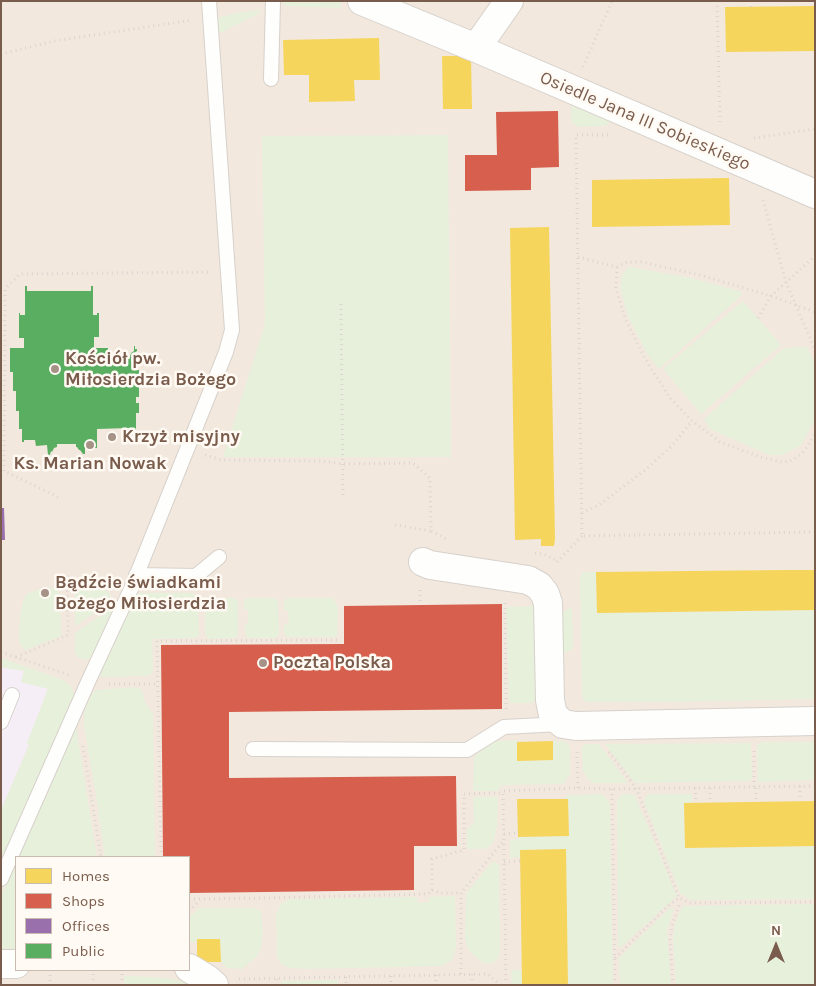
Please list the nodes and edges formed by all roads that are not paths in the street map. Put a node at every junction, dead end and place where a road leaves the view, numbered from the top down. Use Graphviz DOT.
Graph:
graph roads {
  1 [pos="210,1"];
  2 [pos="273,1"];
  3 [pos="362,1"];
  4 [pos="509,1"];
  5 [pos="476,48"];
  6 [pos="271,79"];
  7 [pos="815,194"];
  8 [pos="219,557"];
  9 [pos="423,562"];
  10 [pos="136,575"];
  11 [pos="12,694"];
  12 [pos="815,721"];
  13 [pos="1,722"];
  14 [pos="563,724"];
  15 [pos="253,750"];
  16 [pos="1,879"];
  17 [pos="1,964"];
  18 [pos="15,964"];
  1 -- 10 [label="lane"];
  2 -- 6 [label="lane"];
  3 -- 5 [label="street, Osiedle Jana III Sobieskiego"];
  4 -- 5 [label="street"];
  5 -- 7 [label="street, Osiedle Jana III Sobieskiego"];
  8 -- 10 [label="lane"];
  9 -- 14 [label="street"];
  10 -- 16 [label="lane"];
  11 -- 13 [label="lane"];
  12 -- 14 [label="street"];
  14 -- 15 [label="lane"];
  17 -- 18 [label="street"];
}
